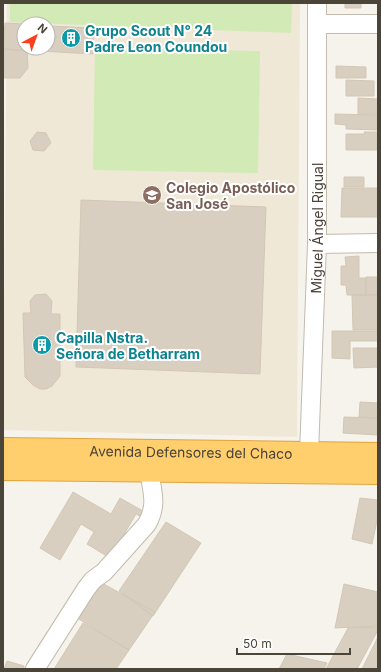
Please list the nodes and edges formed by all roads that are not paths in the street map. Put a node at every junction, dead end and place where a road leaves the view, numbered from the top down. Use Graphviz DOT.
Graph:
graph roads {
  1 [pos="317,3"];
  2 [pos="317,24"];
  3 [pos="378,24"];
  4 [pos="378,243"];
  5 [pos="317,244"];
  6 [pos="3,449"];
  7 [pos="309,453"];
  8 [pos="378,454"];
  9 [pos="3,469"];
  10 [pos="149,470"];
  11 [pos="378,473"];
  12 [pos="35,669"];
  1 -- 2 [label="street, Miguel Ángel Rigual"];
  2 -- 3 [label="street"];
  2 -- 5 [label="street, Miguel Ángel Rigual"];
  4 -- 5 [label="street"];
  5 -- 7 [label="street, Miguel Ángel Rigual"];
  6 -- 7 [label="highway, Avenida Defensores del Chaco"];
  7 -- 8 [label="highway, Avenida Defensores del Chaco"];
  9 -- 10 [label="highway, Avenida Defensores del Chaco"];
  10 -- 11 [label="highway, Avenida Defensores del Chaco"];
  10 -- 12 [label="street"];
}
